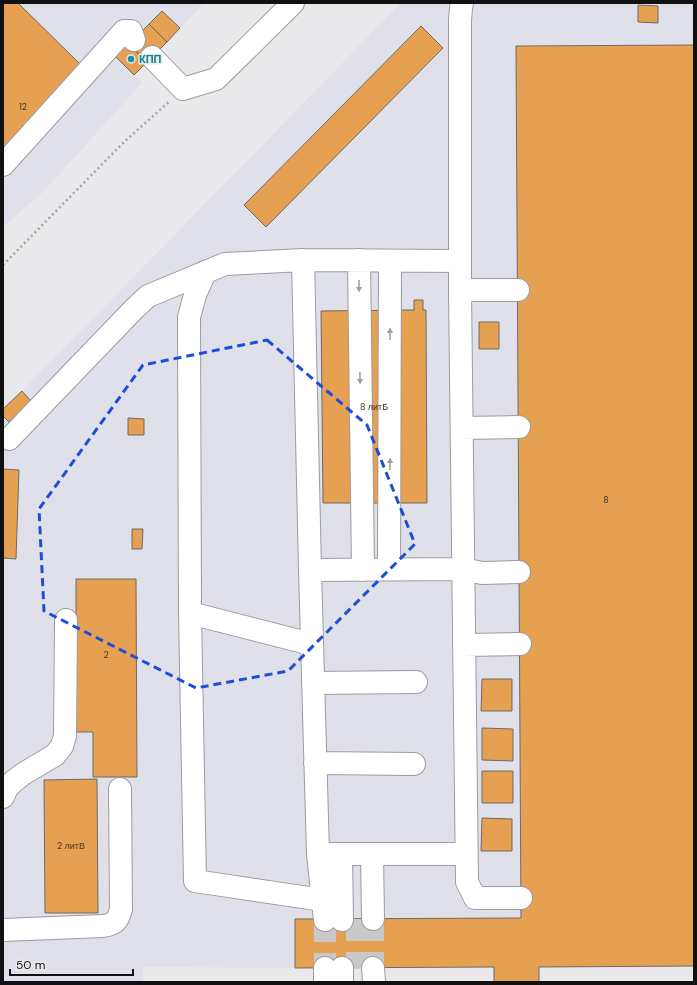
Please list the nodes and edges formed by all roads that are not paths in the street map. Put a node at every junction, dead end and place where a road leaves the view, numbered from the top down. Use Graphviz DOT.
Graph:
graph roads {
  1 [pos="293,3"];
  2 [pos="462,3"];
  3 [pos="134,40"];
  4 [pos="152,57"];
  5 [pos="3,165"];
  6 [pos="303,260"];
  7 [pos="374,261"];
  8 [pos="460,261"];
  9 [pos="205,272"];
  10 [pos="460,290"];
  11 [pos="518,290"];
  12 [pos="518,427"];
  13 [pos="462,428"];
  14 [pos="9,439"];
  15 [pos="463,569"];
  16 [pos="310,570"];
  17 [pos="376,570"];
  18 [pos="519,572"];
  19 [pos="190,612"];
  20 [pos="66,620"];
  21 [pos="311,644"];
  22 [pos="520,644"];
  23 [pos="464,645"];
  24 [pos="416,682"];
  25 [pos="313,683"];
  26 [pos="315,763"];
  27 [pos="414,764"];
  28 [pos="120,789"];
  29 [pos="3,797"];
  30 [pos="318,854"];
  31 [pos="356,854"];
  32 [pos="466,854"];
  33 [pos="521,898"];
  34 [pos="344,915"];
  35 [pos="3,930"];
  1 -- 4 [label="street"];
  2 -- 8 [label="street"];
  3 -- 5 [label="street"];
  6 -- 7 [label="street"];
  6 -- 9 [label="street"];
  6 -- 16 [label="street"];
  7 -- 8 [label="street"];
  7 -- 17 [label="street"];
  17 -- 7 [label="street, one-way"];
  8 -- 10 [label="street"];
  9 -- 14 [label="street"];
  9 -- 19 [label="street"];
  10 -- 11 [label="street"];
  10 -- 13 [label="street"];
  12 -- 13 [label="street"];
  13 -- 15 [label="street"];
  15 -- 17 [label="street"];
  15 -- 18 [label="street"];
  15 -- 23 [label="street"];
  16 -- 17 [label="street"];
  16 -- 21 [label="street"];
  19 -- 21 [label="street"];
  19 -- 34 [label="street"];
  20 -- 29 [label="street"];
  21 -- 25 [label="street"];
  22 -- 23 [label="street"];
  23 -- 32 [label="street"];
  24 -- 25 [label="street"];
  25 -- 26 [label="street"];
  26 -- 27 [label="street"];
  26 -- 30 [label="street"];
  28 -- 35 [label="street"];
  30 -- 31 [label="street"];
  30 -- 34 [label="street"];
  31 -- 32 [label="street"];
  31 -- 34 [label="street"];
  31 -- 34 [label="street"];
  32 -- 33 [label="street"];
}
